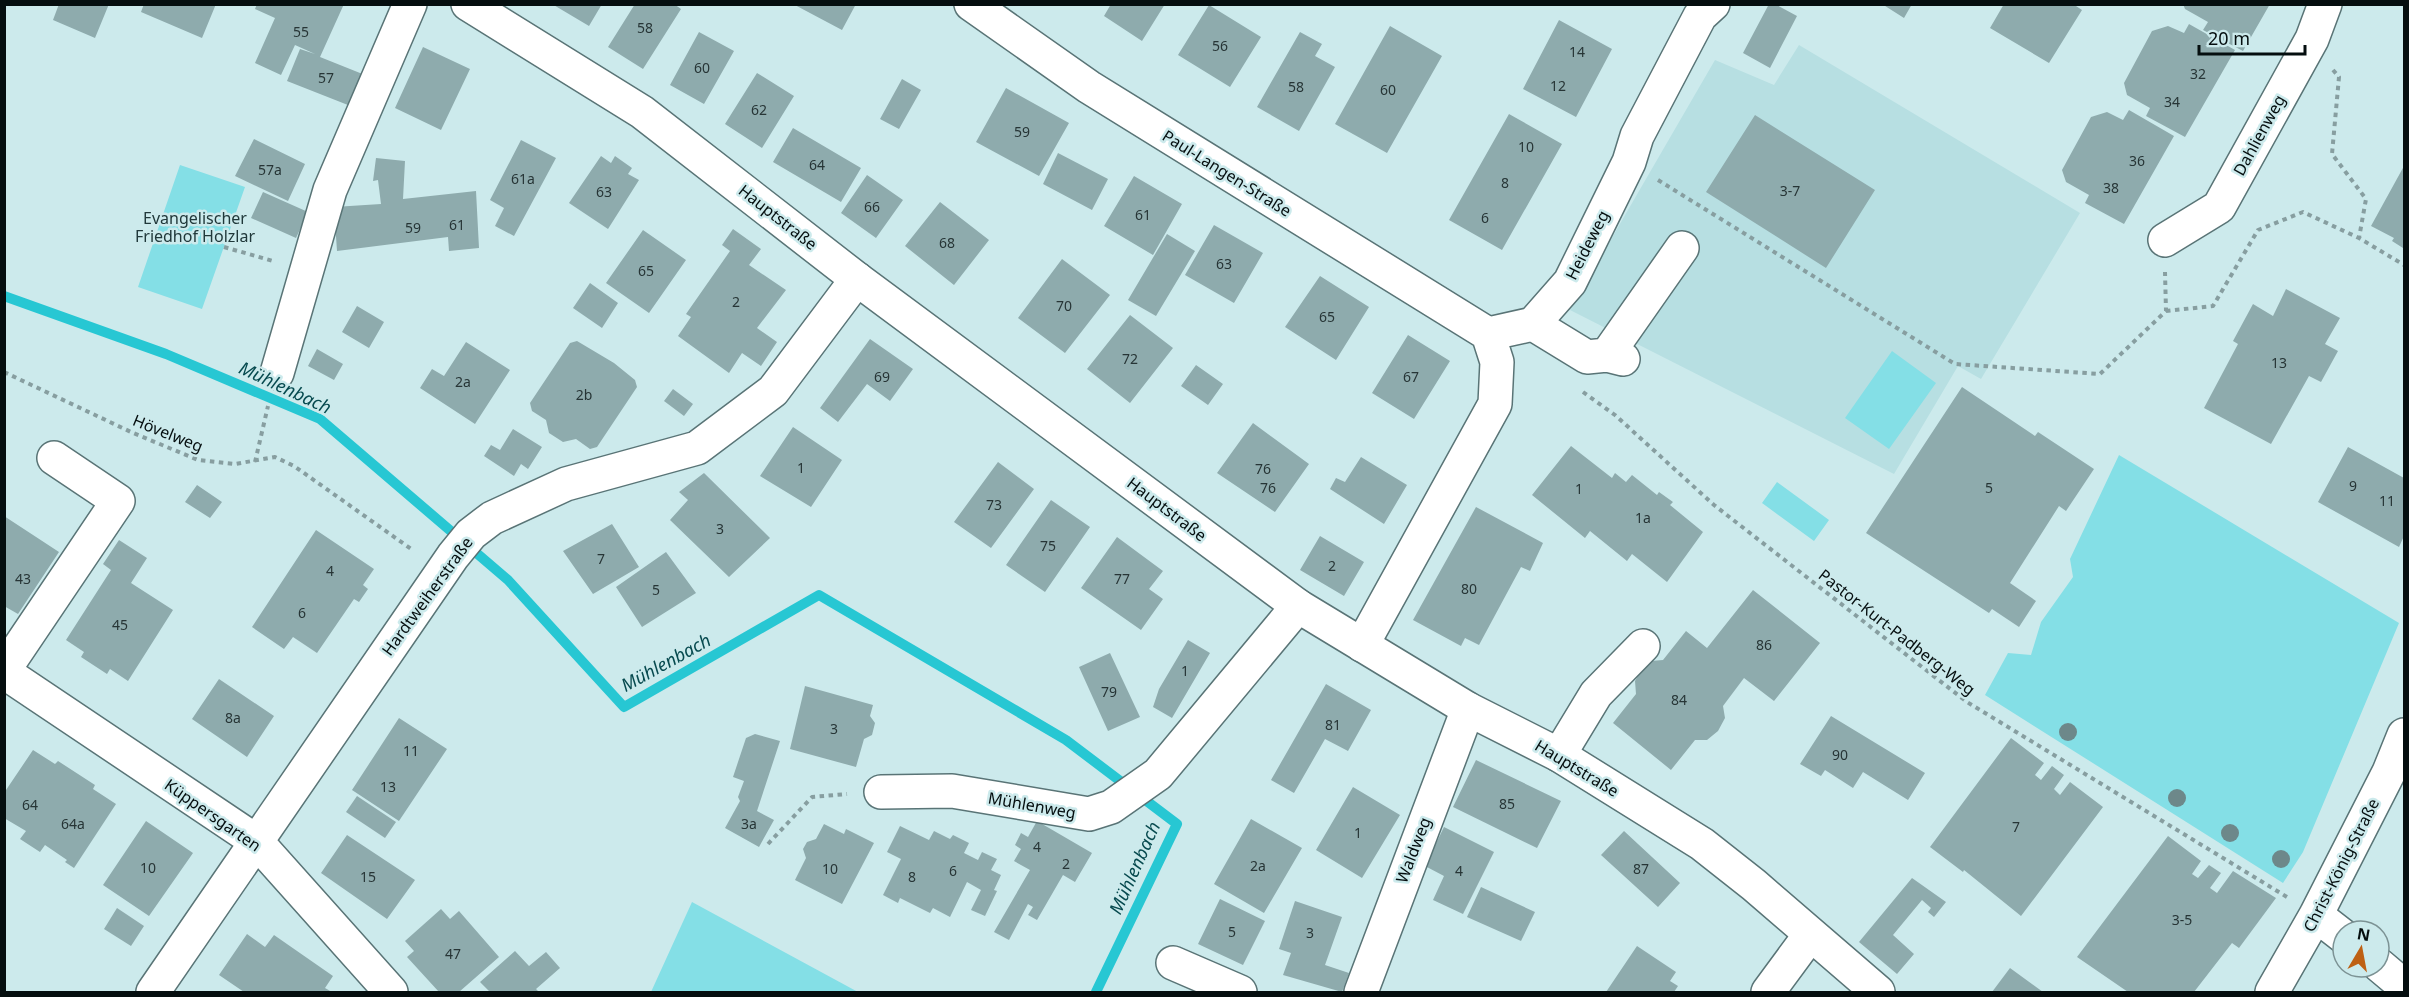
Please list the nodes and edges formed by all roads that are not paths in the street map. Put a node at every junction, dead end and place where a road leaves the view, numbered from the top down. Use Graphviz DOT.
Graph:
graph roads {
  1 [pos="410,4"];
  2 [pos="468,4"];
  3 [pos="971,4"];
  4 [pos="1713,4"];
  5 [pos="2325,4"];
  6 [pos="2165,240"];
  7 [pos="1682,248"];
  8 [pos="857,279"];
  9 [pos="1533,324"];
  10 [pos="1488,334"];
  11 [pos="277,373"];
  12 [pos="54,458"];
  13 [pos="1298,606"];
  14 [pos="1362,645"];
  15 [pos="1643,646"];
  16 [pos="4,671"];
  17 [pos="1468,709"];
  18 [pos="2404,735"];
  19 [pos="1559,755"];
  20 [pos="881,792"];
  21 [pos="256,841"];
  22 [pos="2316,915"];
  23 [pos="2331,927"];
  24 [pos="1810,935"];
  25 [pos="1173,963"];
  26 [pos="2391,975"];
  27 [pos="2404,986"];
  28 [pos="153,993"];
  29 [pos="391,993"];
  30 [pos="1240,993"];
  31 [pos="1361,993"];
  32 [pos="1768,993"];
  33 [pos="1878,993"];
  34 [pos="2272,993"];
  1 -- 11 [label="street"];
  2 -- 8 [label="street, Hauptstraße"];
  3 -- 10 [label="street, Paul-Langen-Straße"];
  4 -- 9 [label="street, Heideweg"];
  5 -- 6 [label="street, Dahlienweg"];
  7 -- 9 [label="street"];
  8 -- 13 [label="street, Hauptstraße"];
  8 -- 21 [label="street, Hardtweiherstraße"];
  9 -- 10 [label="street"];
  10 -- 14 [label="street"];
  12 -- 16 [label="street"];
  13 -- 14 [label="street, Hauptstraße"];
  13 -- 20 [label="street, Mühlenweg"];
  14 -- 17 [label="street, Hauptstraße"];
  15 -- 19 [label="street"];
  16 -- 21 [label="street, Küppersgarten"];
  17 -- 19 [label="street, Hauptstraße"];
  17 -- 31 [label="street, Waldweg"];
  18 -- 22 [label="street, Christ-König-Straße"];
  19 -- 24 [label="street, Hauptstraße"];
  21 -- 28 [label="street, Hardtweiherstraße"];
  21 -- 29 [label="street, Küppersgarten"];
  22 -- 23 [label="street"];
  22 -- 34 [label="street, Christ-König-Straße"];
  24 -- 32 [label="street"];
  24 -- 33 [label="street, Hauptstraße"];
  25 -- 30 [label="street"];
  26 -- 27 [label="street"];
}
